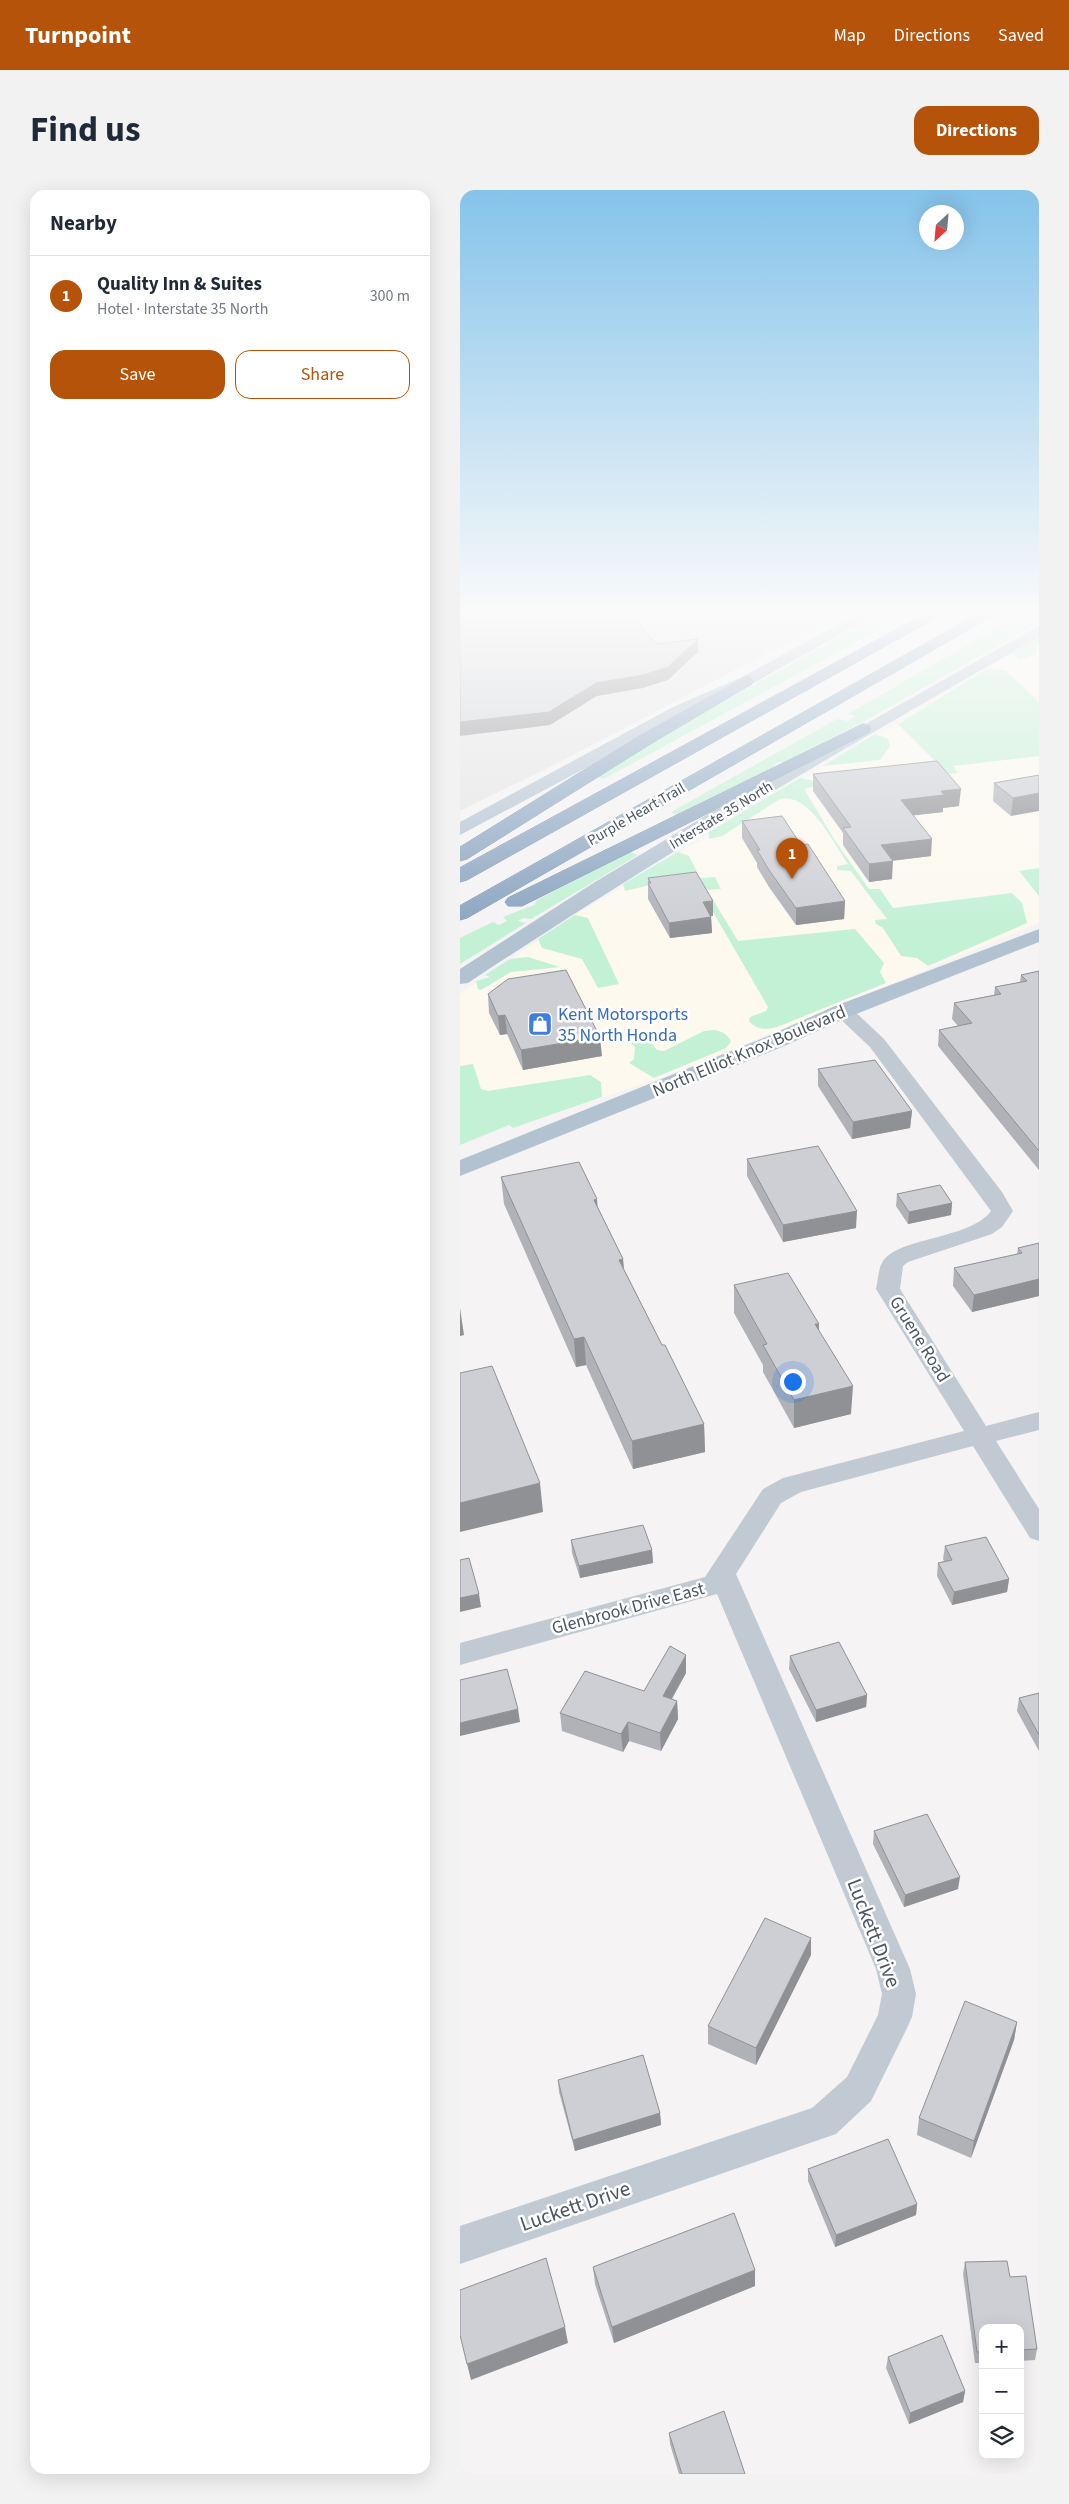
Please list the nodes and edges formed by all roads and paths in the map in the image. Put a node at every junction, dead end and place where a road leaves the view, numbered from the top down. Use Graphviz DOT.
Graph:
graph roads {
  1 [pos="669,717"];
  2 [pos="685,717"];
  3 [pos="749,717"];
  4 [pos="808,717"];
  5 [pos="885,717"];
  6 [pos="863,729"];
  7 [pos="460,829"];
  8 [pos="460,855"];
  9 [pos="460,876"];
  10 [pos="460,914"];
  11 [pos="460,929"];
  12 [pos="1039,935"];
  13 [pos="460,978"];
  14 [pos="843,1011"];
  15 [pos="460,1169"];
  16 [pos="1039,1420"];
  17 [pos="981,1435"];
  18 [pos="1039,1531"];
  19 [pos="722,1574"];
  20 [pos="460,1654"];
  21 [pos="460,2245"];
  1 -- 7 [label="main road"];
  2 -- 8 [label="highway"];
  3 -- 9 [label="highway, Purple Heart Trail"];
  4 -- 10 [label="highway, Purple Heart Trail"];
  5 -- 6 [label="main road, Interstate 35 North"];
  6 -- 11 [label="highway"];
  6 -- 13 [label="main road, Interstate 35 North"];
  12 -- 14 [label="main road, North Elliot Knox Boulevard"];
  14 -- 15 [label="main road, North Elliot Knox Boulevard"];
  14 -- 17 [label="street, Gruene Road"];
  16 -- 17 [label="street, Glenbrook Drive East"];
  17 -- 18 [label="street, Gruene Road"];
  17 -- 19 [label="street, Glenbrook Drive East"];
  19 -- 20 [label="street, Glenbrook Drive East"];
  19 -- 21 [label="street, Luckett Drive"];
}
